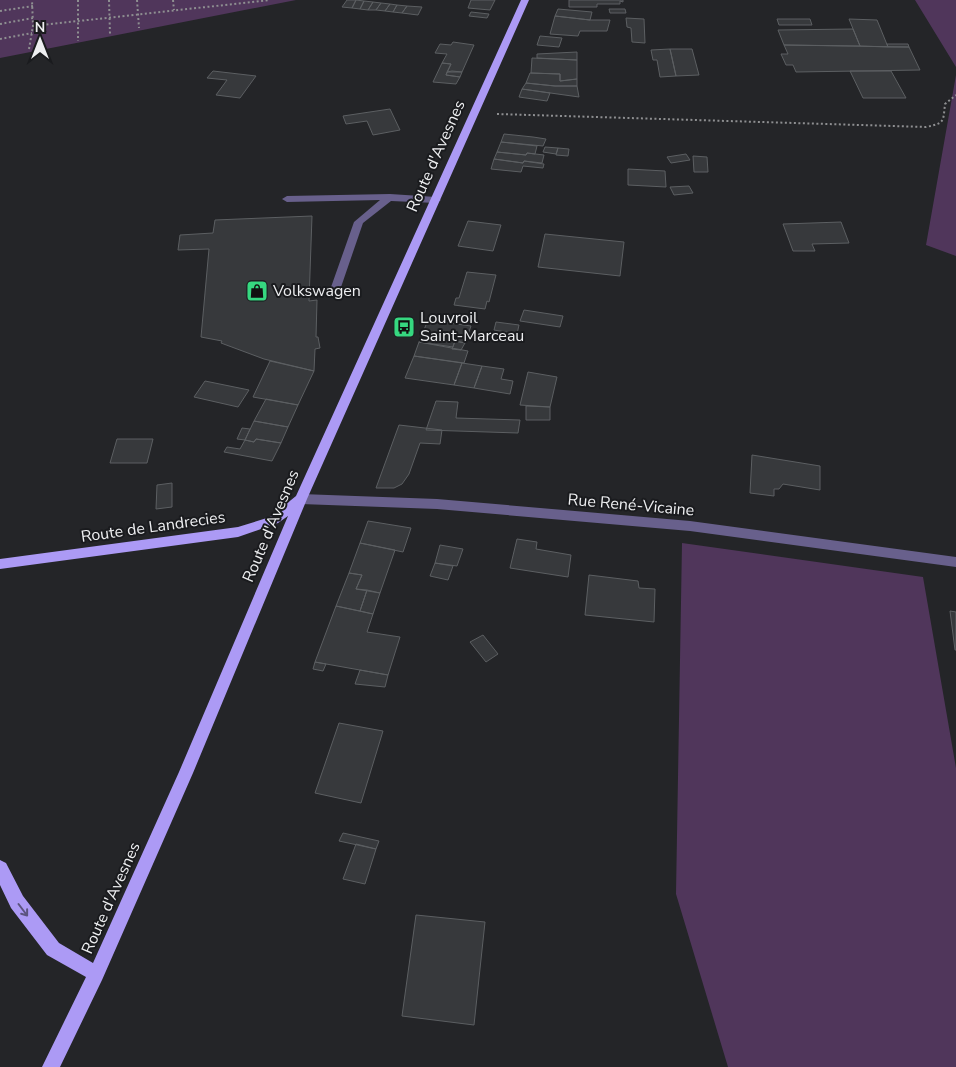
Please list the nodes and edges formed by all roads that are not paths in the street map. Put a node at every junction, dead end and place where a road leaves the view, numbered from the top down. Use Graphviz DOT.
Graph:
graph roads {
  1 [pos="525,0"];
  2 [pos="390,198"];
  3 [pos="287,199"];
  4 [pos="436,200"];
  5 [pos="335,290"];
  6 [pos="302,499"];
  7 [pos="956,562"];
  8 [pos="0,564"];
  9 [pos="0,868"];
  10 [pos="96,974"];
  11 [pos="51,1067"];
  1 -- 4 [label="main road, Route d'Avesnes"];
  2 -- 3 [label="street"];
  2 -- 4 [label="street"];
  2 -- 5 [label="street"];
  4 -- 6 [label="main road, Route d'Avesnes"];
  6 -- 7 [label="street, Rue René-Vicaine"];
  6 -- 8 [label="main road, Route de Landrecies"];
  6 -- 10 [label="main road, Route d'Avesnes"];
  9 -- 10 [label="main road, one-way"];
  10 -- 11 [label="main road, Route d'Avesnes"];
}
